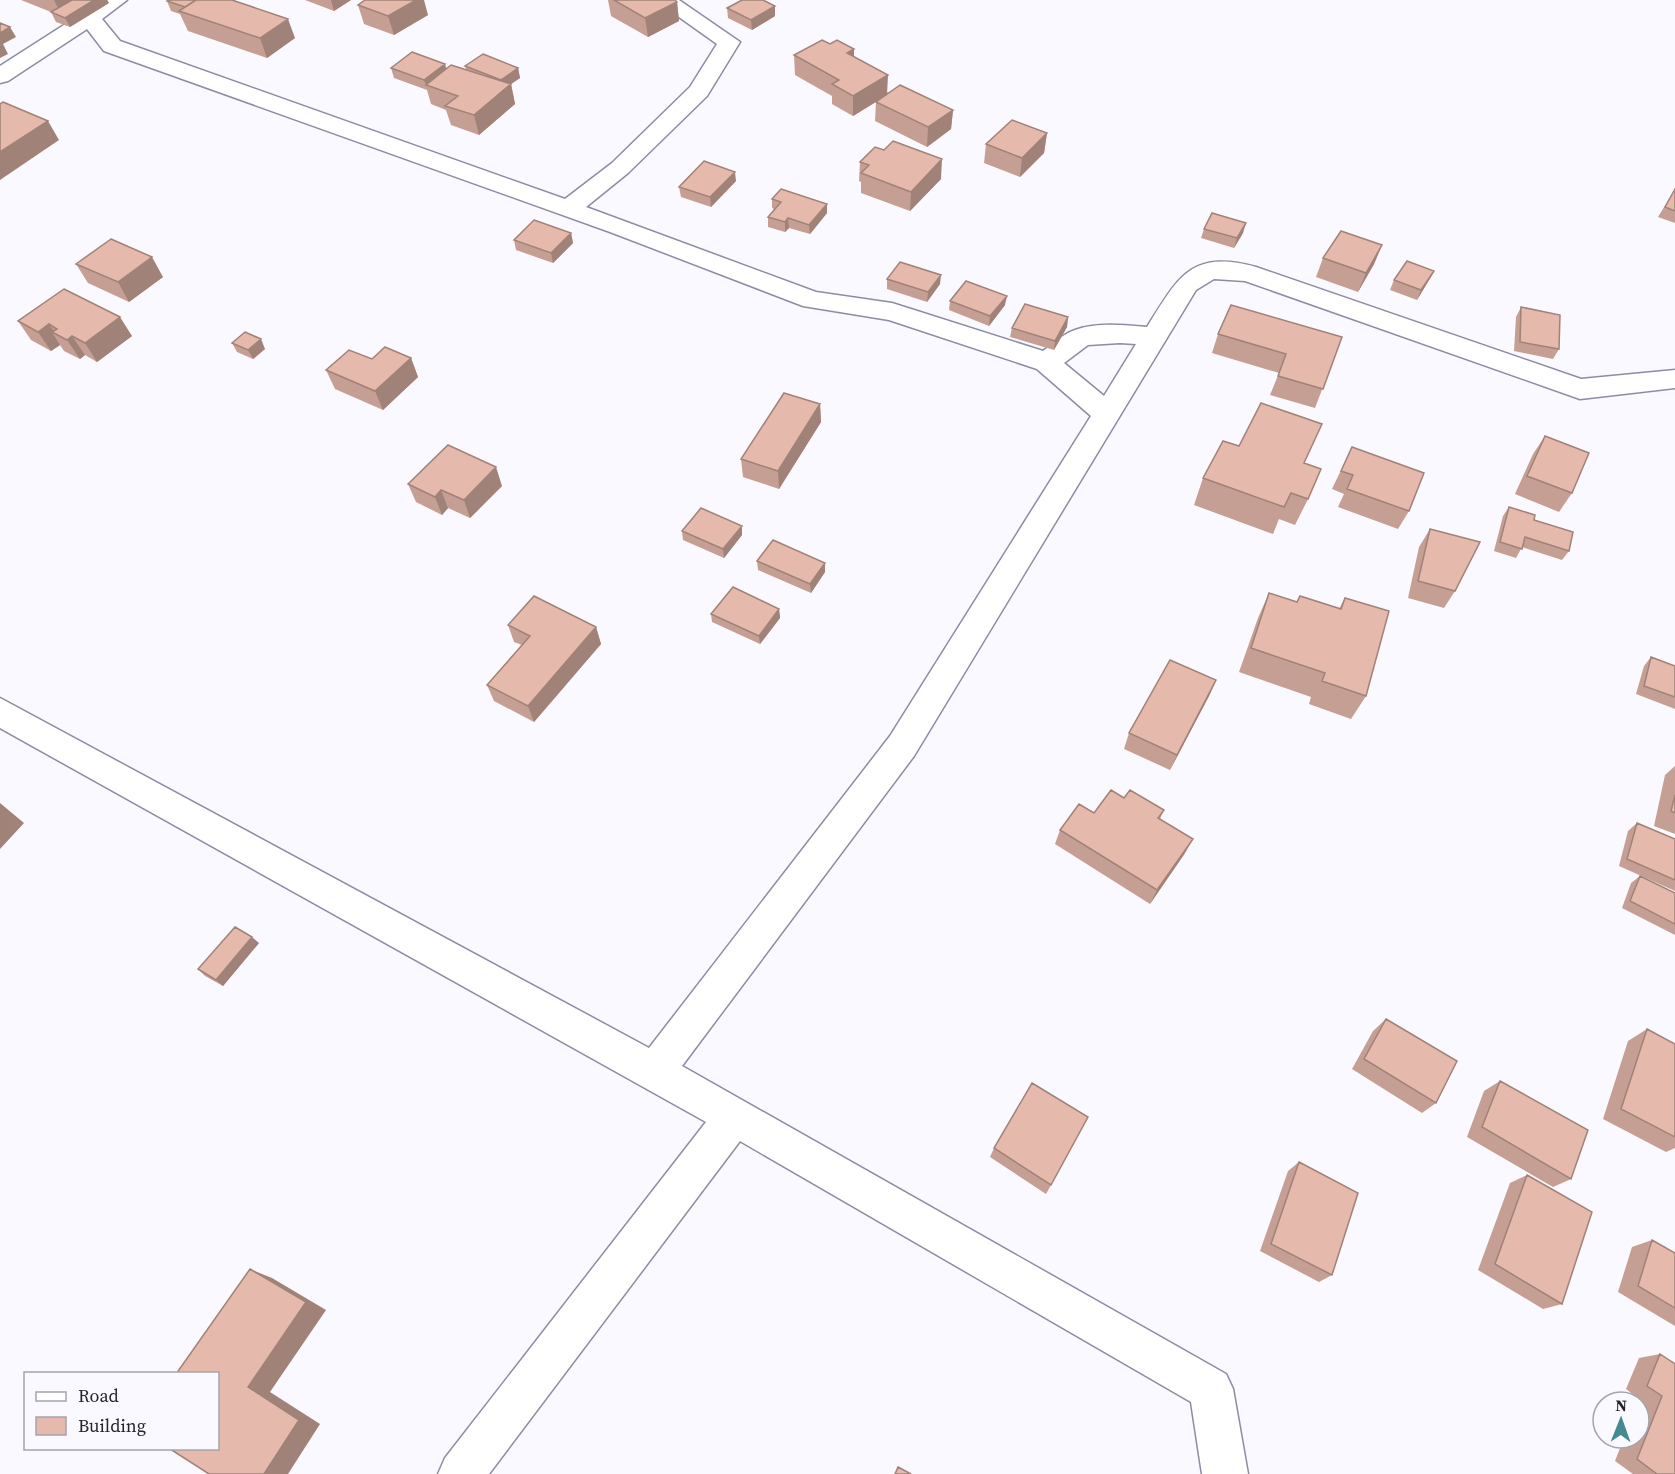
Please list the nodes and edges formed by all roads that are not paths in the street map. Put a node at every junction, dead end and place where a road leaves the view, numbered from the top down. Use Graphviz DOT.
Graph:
graph roads {
  1 [pos="117,0"];
  2 [pos="665,0"];
  3 [pos="90,18"];
  4 [pos="0,76"];
  5 [pos="568,209"];
  6 [pos="1154,337"];
  7 [pos="1046,362"];
  8 [pos="1675,379"];
  9 [pos="1107,414"];
  10 [pos="0,712"];
  11 [pos="653,1073"];
  12 [pos="735,1116"];
  13 [pos="461,1474"];
  14 [pos="1225,1474"];
  1 -- 3 [label="street"];
  2 -- 5 [label="street"];
  3 -- 4 [label="street"];
  3 -- 5 [label="street"];
  5 -- 7 [label="street"];
  6 -- 7 [label="street"];
  6 -- 8 [label="street"];
  6 -- 9 [label="street"];
  7 -- 9 [label="street"];
  9 -- 11 [label="street"];
  10 -- 11 [label="street"];
  11 -- 12 [label="street"];
  12 -- 13 [label="street"];
  12 -- 14 [label="street"];
}
